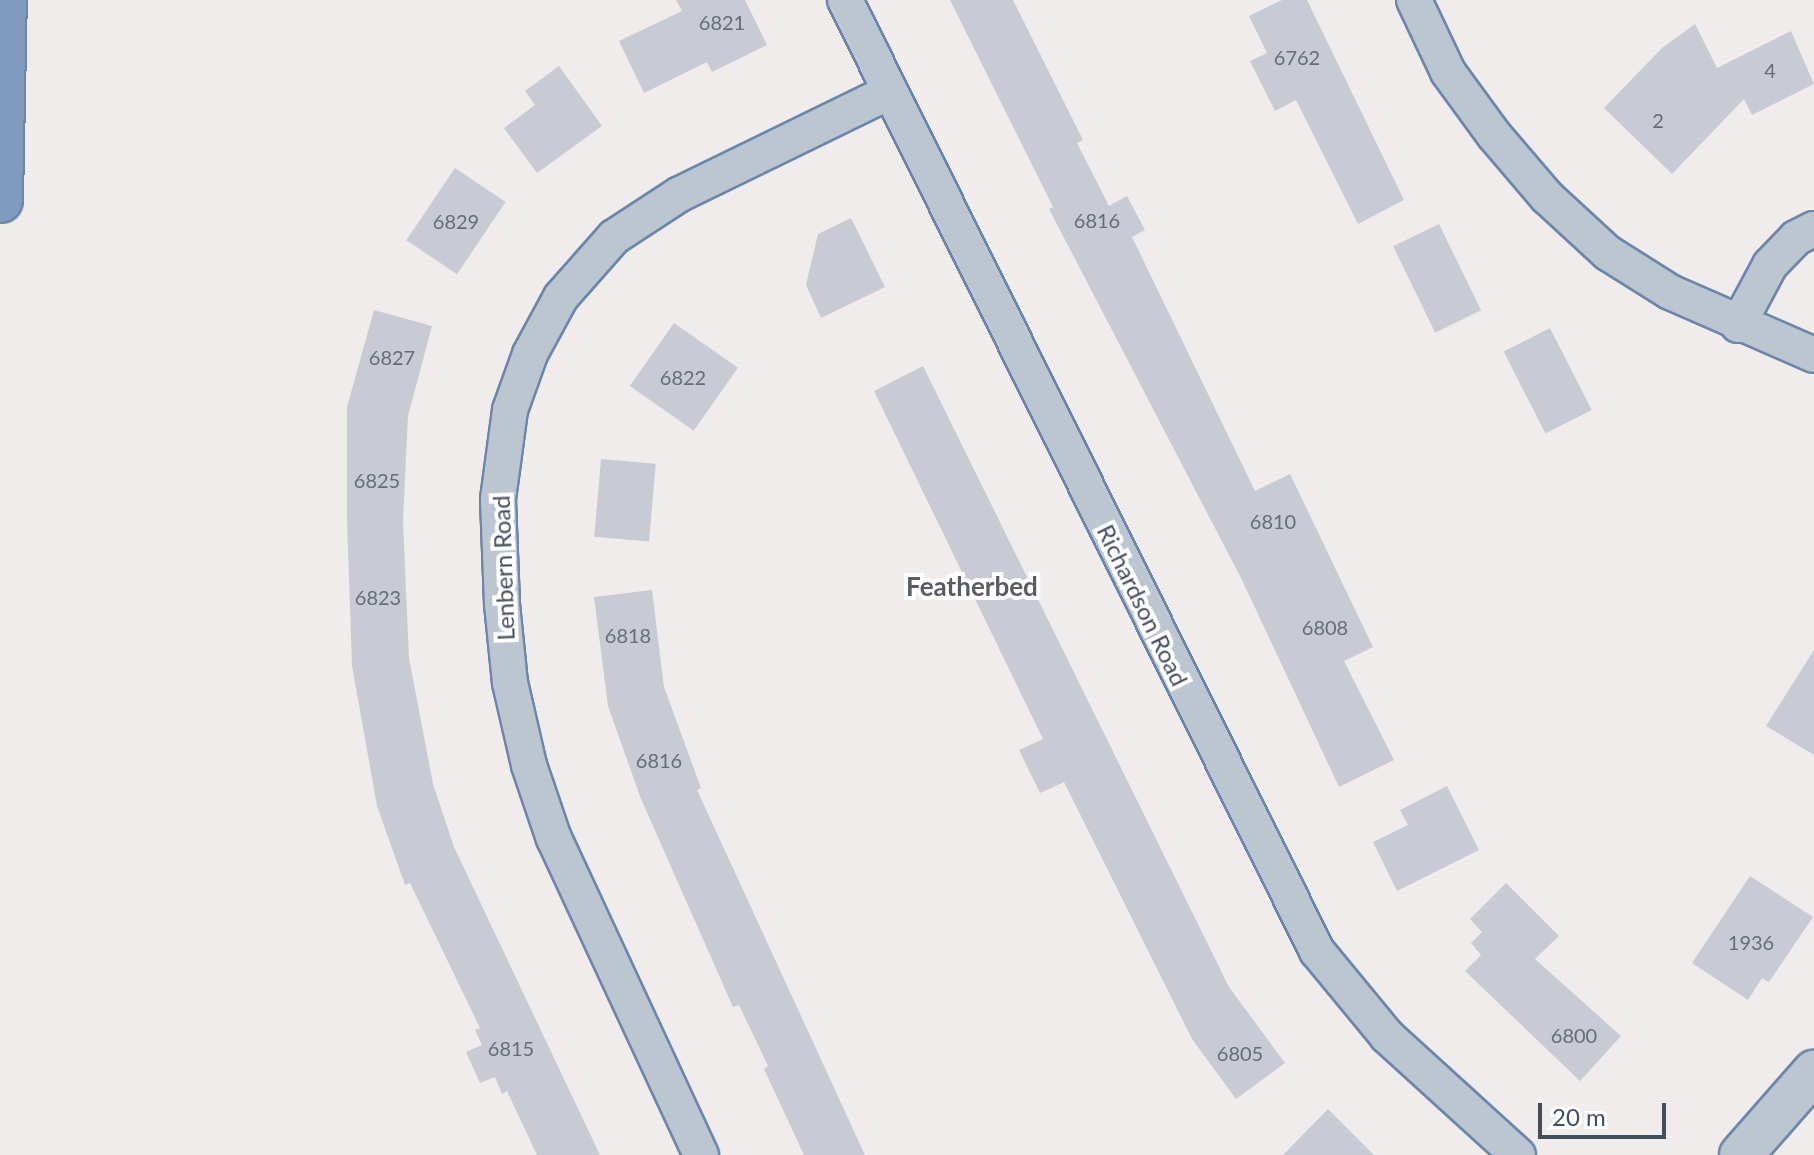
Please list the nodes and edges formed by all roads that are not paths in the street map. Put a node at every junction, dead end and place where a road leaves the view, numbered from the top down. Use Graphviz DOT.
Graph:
graph roads {
  1 [pos="4,0"];
  2 [pos="845,0"];
  3 [pos="1414,0"];
  4 [pos="889,92"];
  5 [pos="0,200"];
  6 [pos="1814,229"];
  7 [pos="1738,325"];
  8 [pos="1814,355"];
  9 [pos="1814,1072"];
  10 [pos="701,1155"];
  11 [pos="1518,1155"];
  12 [pos="1741,1155"];
  1 -- 5 [label="highway"];
  2 -- 4 [label="street, Richardson Road"];
  3 -- 7 [label="street"];
  4 -- 10 [label="street, Lenbern Road"];
  4 -- 11 [label="street, Richardson Road"];
  6 -- 7 [label="street"];
  7 -- 8 [label="street"];
  9 -- 12 [label="street"];
}
